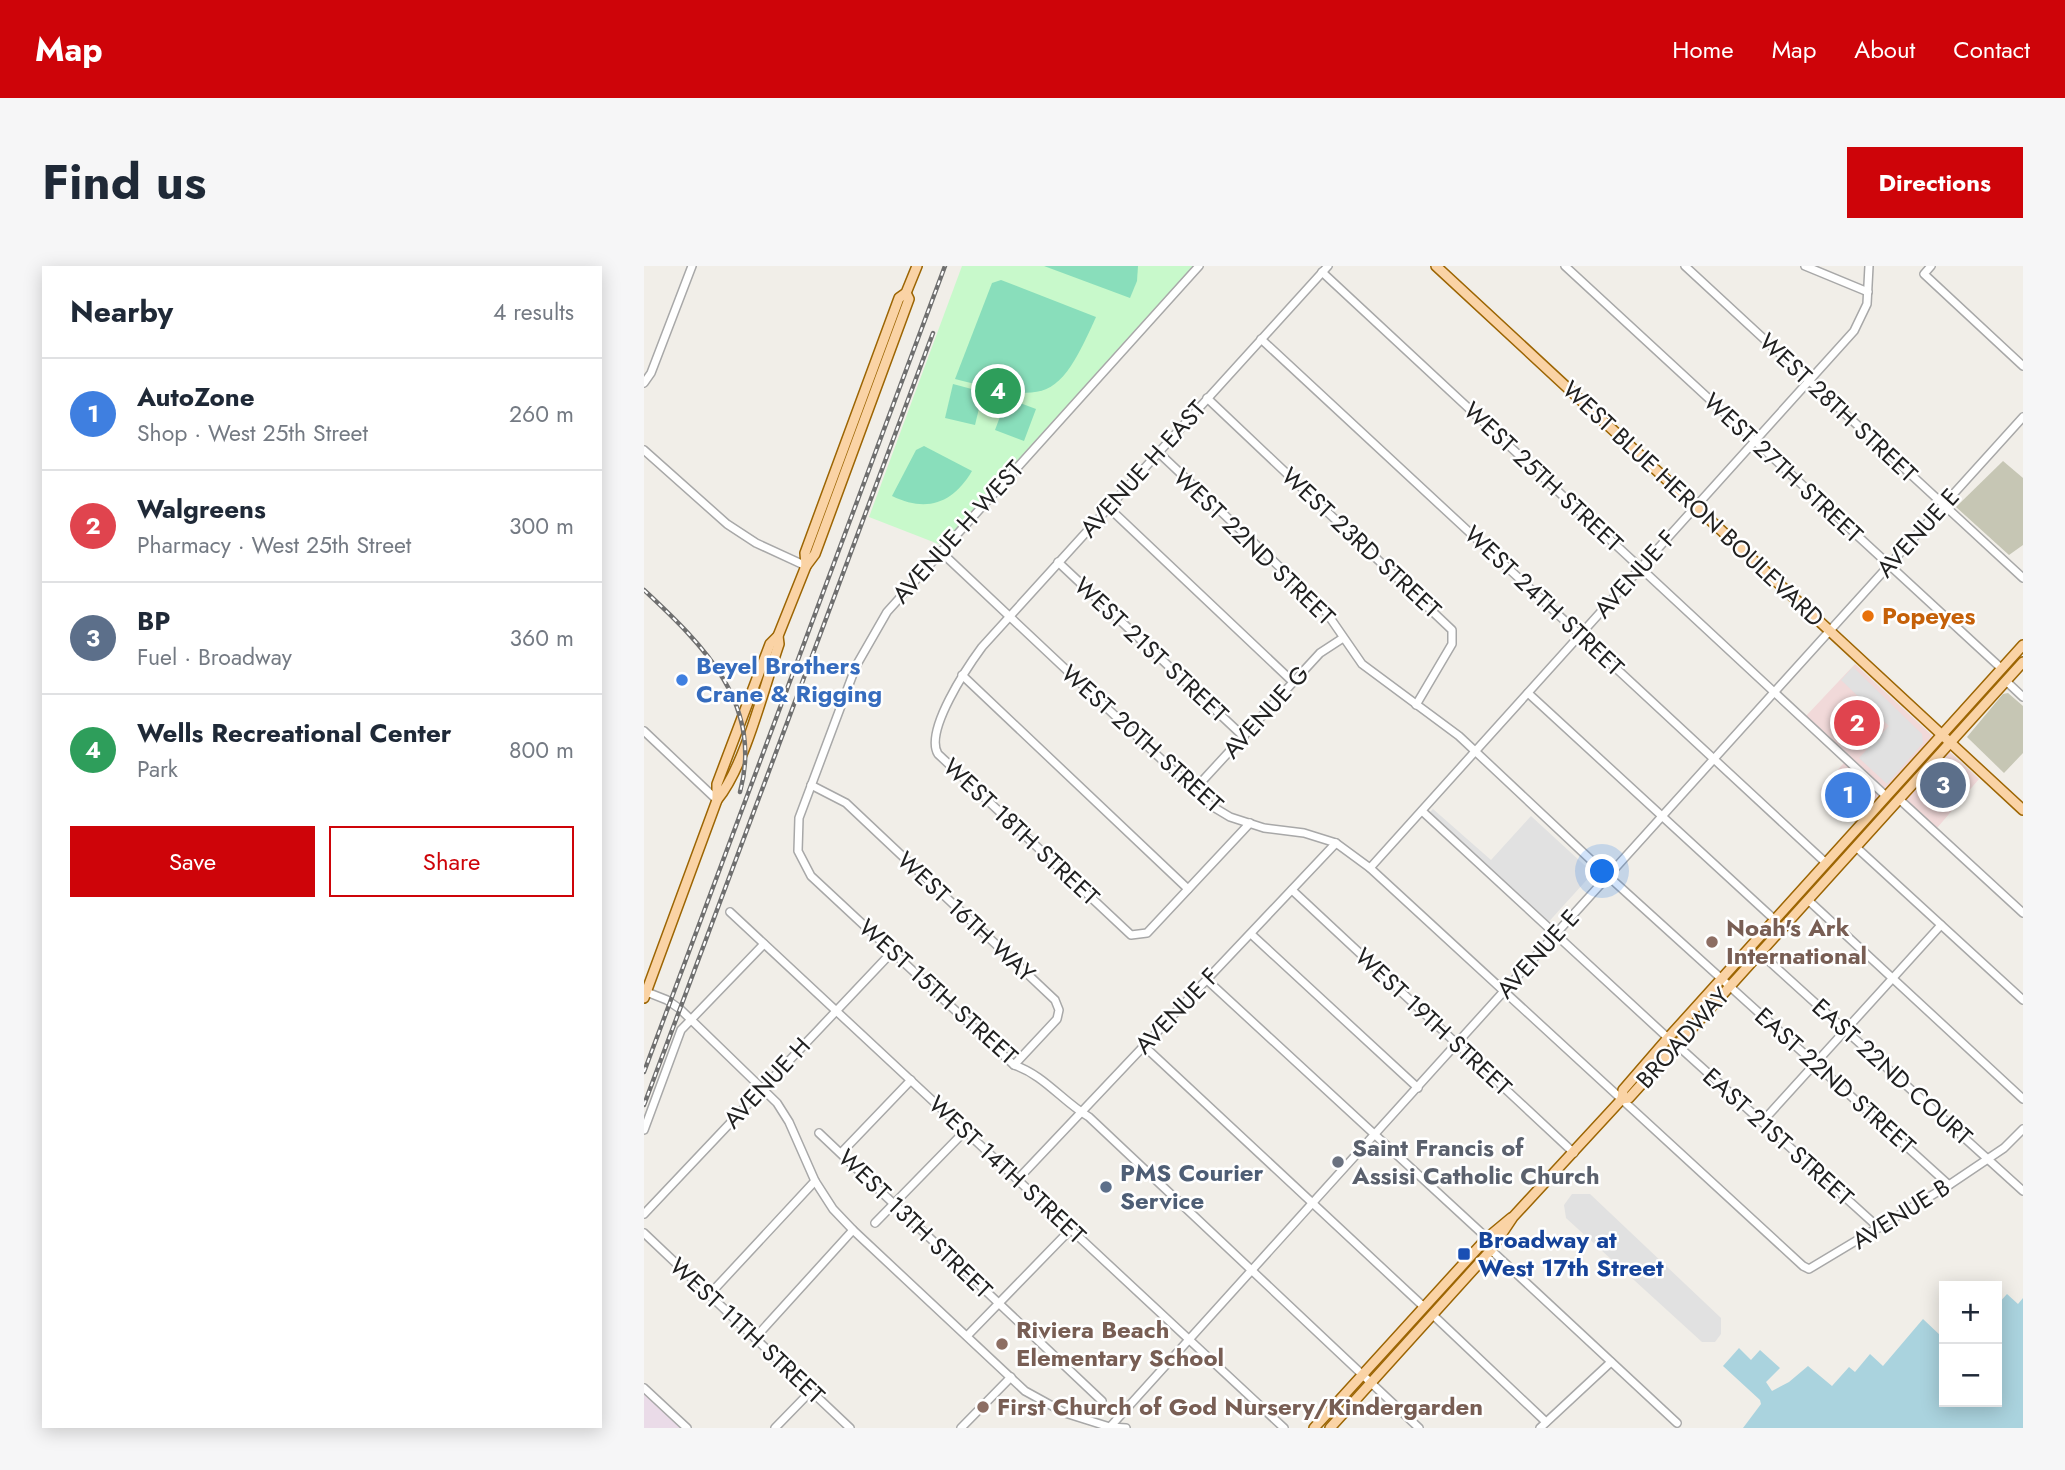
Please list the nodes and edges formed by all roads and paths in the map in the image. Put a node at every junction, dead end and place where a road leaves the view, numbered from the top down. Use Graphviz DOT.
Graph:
graph roads {
  1 [pos="692,266"];
  2 [pos="917,266"];
  3 [pos="1199,266"];
  4 [pos="1436,266"];
  5 [pos="1565,266"];
  6 [pos="1685,266"];
  7 [pos="1805,266"];
  8 [pos="1869,266"];
  9 [pos="1931,266"];
  10 [pos="1325,269"];
  11 [pos="1868,292"];
  12 [pos="1261,339"];
  13 [pos="2023,366"];
  14 [pos="1809,381"];
  15 [pos="644,383"];
  16 [pos="1208,398"];
  17 [pos="2023,417"];
  18 [pos="1754,442"];
  19 [pos="644,450"];
  20 [pos="1158,452"];
  21 [pos="1942,505"];
  22 [pos="1108,507"];
  23 [pos="1696,507"];
  24 [pos="940,551"];
  25 [pos="1058,562"];
  26 [pos="806,566"];
  27 [pos="1888,566"];
  28 [pos="1640,567"];
  29 [pos="2023,578"];
  30 [pos="1009,617"];
  31 [pos="1829,631"];
  32 [pos="1581,635"];
  33 [pos="1343,638"];
  34 [pos="2023,645"];
  35 [pos="2023,662"];
  36 [pos="2002,668"];
  37 [pos="962,675"];
  38 [pos="2006,681"];
  39 [pos="1293,682"];
  40 [pos="1773,691"];
  41 [pos="1528,693"];
  42 [pos="2023,697"];
  43 [pos="1416,705"];
  44 [pos="644,731"];
  45 [pos="1942,735"];
  46 [pos="1244,737"];
  47 [pos="1950,742"];
  48 [pos="1475,751"];
  49 [pos="1714,758"];
  50 [pos="811,785"];
  51 [pos="1193,791"];
  52 [pos="1886,796"];
  53 [pos="1899,799"];
  54 [pos="717,800"];
  55 [pos="2023,810"];
  56 [pos="1422,811"];
  57 [pos="1661,817"];
  58 [pos="1250,823"];
  59 [pos="1336,842"];
  60 [pos="797,844"];
  61 [pos="1856,847"];
  62 [pos="1826,863"];
  63 [pos="1370,868"];
  64 [pos="1608,876"];
  65 [pos="1188,889"];
  66 [pos="1292,890"];
  67 [pos="1808,900"];
  68 [pos="730,912"];
  69 [pos="2023,913"];
  70 [pos="1775,919"];
  71 [pos="1941,925"];
  72 [pos="1251,933"];
  73 [pos="1555,935"];
  74 [pos="764,944"];
  75 [pos="892,952"];
  76 [pos="1760,953"];
  77 [pos="1892,977"];
  78 [pos="1722,978"];
  79 [pos="1207,980"];
  80 [pos="1730,986"];
  81 [pos="1503,992"];
  82 [pos="645,993"];
  83 [pos="2023,1000"];
  84 [pos="835,1010"];
  85 [pos="691,1019"];
  86 [pos="1845,1029"];
  87 [pos="1668,1038"];
  88 [pos="1456,1044"];
  89 [pos="1677,1045"];
  90 [pos="1144,1046"];
  91 [pos="1815,1063"];
  92 [pos="1014,1065"];
  93 [pos="911,1080"];
  94 [pos="763,1088"];
  95 [pos="1418,1088"];
  96 [pos="1622,1099"];
  97 [pos="2023,1099"];
  98 [pos="1082,1113"];
  99 [pos="1762,1122"];
  100 [pos="2023,1129"];
  101 [pos="644,1130"];
  102 [pos="965,1131"];
  103 [pos="819,1133"];
  104 [pos="1374,1135"];
  105 [pos="841,1153"];
  106 [pos="1574,1153"];
  107 [pos="1988,1159"];
  108 [pos="1018,1180"];
  109 [pos="815,1181"];
  110 [pos="1949,1185"];
  111 [pos="2023,1191"];
  112 [pos="1313,1202"];
  113 [pos="892,1205"];
  114 [pos="644,1214"];
  115 [pos="1513,1217"];
  116 [pos="875,1223"];
  117 [pos="1879,1228"];
  118 [pos="1071,1229"];
  119 [pos="853,1230"];
  120 [pos="644,1233"];
  121 [pos="1487,1238"];
  122 [pos="1492,1250"];
  123 [pos="1809,1269"];
  124 [pos="1251,1270"];
  125 [pos="709,1294"];
  126 [pos="999,1304"];
  127 [pos="1424,1307"];
  128 [pos="1433,1315"];
  129 [pos="967,1336"];
  130 [pos="755,1338"];
  131 [pos="1189,1339"];
  132 [pos="1611,1362"];
  133 [pos="1363,1375"];
  134 [pos="1011,1377"];
  135 [pos="1371,1383"];
  136 [pos="644,1388"];
  137 [pos="811,1391"];
  138 [pos="1102,1401"];
  139 [pos="1546,1422"];
  140 [pos="1677,1423"];
  141 [pos="687,1428"];
  142 [pos="775,1428"];
  143 [pos="850,1428"];
  144 [pos="961,1428"];
  145 [pos="1111,1428"];
  146 [pos="1126,1428"];
  147 [pos="1283,1428"];
  148 [pos="1314,1428"];
  149 [pos="1330,1428"];
  150 [pos="1419,1428"];
  151 [pos="1540,1428"];
  1 -- 15 [label="street"];
  2 -- 26 [label="main road"];
  3 -- 24 [label="street, AVENUE H WEST"];
  4 -- 23 [label="main road, WEST BLUE HERON BOULEVARD"];
  5 -- 18 [label="street, WEST 27TH STREET"];
  6 -- 14 [label="street, WEST 28TH STREET"];
  7 -- 11 [label="street"];
  8 -- 11 [label="street, AVENUE F"];
  9 -- 13 [label="street"];
  10 -- 12 [label="street, AVENUE H EAST"];
  10 -- 28 [label="street, WEST 25TH STREET"];
  11 -- 14 [label="street, AVENUE F"];
  12 -- 16 [label="street, AVENUE H EAST"];
  12 -- 32 [label="street, WEST 24TH STREET"];
  14 -- 18 [label="street, AVENUE F"];
  14 -- 21 [label="street, WEST 28TH STREET"];
  16 -- 20 [label="street, AVENUE H EAST"];
  16 -- 43 [label="street, WEST 23RD STREET"];
  17 -- 21 [label="street, AVENUE E"];
  18 -- 23 [label="street, AVENUE F"];
  18 -- 27 [label="street, WEST 27TH STREET"];
  19 -- 26 [label="street"];
  20 -- 22 [label="street, AVENUE H EAST"];
  20 -- 33 [label="street, WEST 22ND STREET"];
  21 -- 27 [label="street, AVENUE E"];
  21 -- 29 [label="street, WEST 28TH STREET"];
  22 -- 25 [label="street, AVENUE H EAST"];
  22 -- 39 [label="street"];
  23 -- 28 [label="street, AVENUE F"];
  23 -- 31 [label="main road, WEST BLUE HERON BOULEVARD"];
  24 -- 30 [label="street, WEST 20TH STREET"];
  24 -- 50 [label="street, AVENUE H WEST"];
  25 -- 30 [label="street, AVENUE H EAST"];
  25 -- 46 [label="street, WEST 21ST STREET"];
  26 -- 54 [label="main road"];
  27 -- 31 [label="street, AVENUE E"];
  27 -- 36 [label="street, WEST 27TH STREET"];
  28 -- 32 [label="street, AVENUE F"];
  28 -- 40 [label="street, WEST 25TH STREET"];
  30 -- 37 [label="street, AVENUE H EAST"];
  30 -- 51 [label="street, WEST 20TH STREET"];
  31 -- 40 [label="street, AVENUE E"];
  31 -- 45 [label="main road, WEST BLUE HERON BOULEVARD"];
  32 -- 41 [label="street, AVENUE F"];
  32 -- 49 [label="street, WEST 24TH STREET"];
  33 -- 39 [label="street, AVENUE G"];
  33 -- 43 [label="street, WEST 22ND STREET"];
  34 -- 36 [label="main road, BROADWAY"];
  35 -- 38 [label="main road, BROADWAY"];
  36 -- 45 [label="main road, BROADWAY"];
  37 -- 65 [label="street"];
  37 -- 65 [label="street, WEST 18TH STREET"];
  38 -- 42 [label="street"];
  38 -- 47 [label="main road, BROADWAY"];
  39 -- 46 [label="street, AVENUE G"];
  40 -- 49 [label="street, AVENUE E"];
  40 -- 52 [label="street, WEST 25TH STREET"];
  41 -- 48 [label="street, AVENUE F"];
  41 -- 57 [label="street"];
  43 -- 48 [label="street, WEST 22ND STREET"];
  44 -- 54 [label="street"];
  45 -- 47 [label="main road, WEST BLUE HERON BOULEVARD"];
  45 -- 52 [label="main road, BROADWAY"];
  46 -- 51 [label="street, AVENUE G"];
  47 -- 53 [label="main road, BROADWAY"];
  47 -- 55 [label="main road, WEST BLUE HERON BOULEVARD"];
  48 -- 56 [label="street, AVENUE F"];
  48 -- 64 [label="street, WEST 22ND STREET"];
  49 -- 57 [label="street, AVENUE E"];
  49 -- 62 [label="street, WEST 24TH STREET"];
  50 -- 60 [label="street, AVENUE H WEST"];
  50 -- 92 [label="street, WEST 16TH WAY"];
  51 -- 58 [label="street, WEST 20TH STREET"];
  52 -- 62 [label="main road, BROADWAY"];
  53 -- 61 [label="main road, BROADWAY"];
  53 -- 69 [label="street"];
  54 -- 82 [label="main road"];
  56 -- 63 [label="street, AVENUE F"];
  56 -- 73 [label="street"];
  57 -- 64 [label="street, AVENUE E"];
  57 -- 70 [label="street"];
  58 -- 59 [label="street, WEST 20TH STREET"];
  58 -- 65 [label="street"];
  59 -- 63 [label="street, WEST 20TH STREET"];
  59 -- 66 [label="street, AVENUE F"];
  60 -- 75 [label="street, WEST 15TH STREET"];
  61 -- 67 [label="main road, BROADWAY"];
  61 -- 71 [label="street"];
  62 -- 70 [label="main road, BROADWAY"];
  63 -- 81 [label="street, WEST 20TH STREET"];
  64 -- 73 [label="street, AVENUE E"];
  64 -- 78 [label="street, WEST 22ND STREET"];
  66 -- 72 [label="street, AVENUE F"];
  66 -- 88 [label="street, WEST 19TH STREET"];
  67 -- 76 [label="main road, BROADWAY"];
  67 -- 77 [label="street"];
  68 -- 74 [label="street, WEST 14TH STREET"];
  70 -- 78 [label="main road, BROADWAY"];
  71 -- 77 [label="street"];
  71 -- 83 [label="street"];
  72 -- 79 [label="street, AVENUE F"];
  72 -- 95 [label="street"];
  73 -- 81 [label="street, AVENUE E"];
  73 -- 87 [label="street"];
  74 -- 84 [label="street, WEST 14TH STREET"];
  74 -- 85 [label="street"];
  75 -- 84 [label="street, AVENUE H"];
  75 -- 92 [label="street, WEST 15TH STREET"];
  76 -- 80 [label="main road, BROADWAY"];
  76 -- 86 [label="street, EAST 22ND COURT"];
  77 -- 86 [label="street"];
  77 -- 97 [label="street"];
  78 -- 80 [label="street, EAST 22ND STREET"];
  78 -- 87 [label="main road, BROADWAY"];
  79 -- 90 [label="street, AVENUE F"];
  79 -- 104 [label="street"];
  80 -- 89 [label="main road, BROADWAY"];
  80 -- 91 [label="street, EAST 22ND STREET"];
  81 -- 88 [label="street, AVENUE E"];
  81 -- 96 [label="street, WEST 20TH STREET"];
  82 -- 85 [label="street, WEST 13TH STREET"];
  84 -- 93 [label="street, WEST 14TH STREET"];
  84 -- 94 [label="street, AVENUE H"];
  85 -- 94 [label="street, WEST 13TH STREET"];
  85 -- 101 [label="street"];
  86 -- 91 [label="street"];
  86 -- 107 [label="street, EAST 22ND COURT"];
  87 -- 96 [label="main road, BROADWAY"];
  88 -- 95 [label="street, AVENUE E"];
  88 -- 106 [label="street, WEST 19TH STREET"];
  89 -- 96 [label="main road, BROADWAY"];
  89 -- 99 [label="street, EAST 21ST STREET"];
  90 -- 98 [label="street, AVENUE F"];
  90 -- 112 [label="street"];
  91 -- 99 [label="street"];
  91 -- 110 [label="street, EAST 22ND STREET"];
  92 -- 98 [label="street, WEST 15TH STREET"];
  93 -- 102 [label="street, WEST 14TH STREET"];
  93 -- 105 [label="street"];
  94 -- 109 [label="street, WEST 13TH STREET"];
  94 -- 114 [label="street, AVENUE H"];
  95 -- 104 [label="street, AVENUE E"];
  96 -- 106 [label="main road, BROADWAY"];
  96 -- 123 [label="street, WEST 20TH STREET"];
  98 -- 108 [label="street, AVENUE F"];
  98 -- 124 [label="street, WEST 15TH STREET"];
  99 -- 117 [label="street, EAST 21ST STREET"];
  100 -- 107 [label="street, AVENUE B"];
  102 -- 108 [label="street, WEST 14TH STREET"];
  102 -- 113 [label="street"];
  103 -- 105 [label="street, WEST 13TH STREET"];
  104 -- 112 [label="street, AVENUE E"];
  104 -- 121 [label="street"];
  105 -- 113 [label="street, WEST 13TH STREET"];
  106 -- 115 [label="main road, BROADWAY"];
  107 -- 110 [label="street, AVENUE B"];
  107 -- 111 [label="street, EAST 22ND COURT"];
  108 -- 118 [label="street, WEST 14TH STREET"];
  109 -- 119 [label="street, WEST 13TH STREET"];
  109 -- 125 [label="street"];
  110 -- 117 [label="street, AVENUE B"];
  112 -- 124 [label="street, AVENUE E"];
  112 -- 127 [label="street"];
  113 -- 116 [label="street"];
  113 -- 126 [label="street, WEST 13TH STREET"];
  115 -- 121 [label="main road, BROADWAY"];
  115 -- 122 [label="main road, BROADWAY"];
  117 -- 123 [label="street, AVENUE B"];
  118 -- 126 [label="street"];
  118 -- 131 [label="street, WEST 14TH STREET"];
  119 -- 129 [label="street, WEST 13TH STREET"];
  119 -- 130 [label="street"];
  120 -- 125 [label="street, WEST 11TH STREET"];
  121 -- 127 [label="main road, BROADWAY"];
  122 -- 128 [label="main road, BROADWAY"];
  122 -- 132 [label="street"];
  124 -- 131 [label="street, AVENUE E"];
  124 -- 133 [label="street, WEST 15TH STREET"];
  125 -- 130 [label="street, WEST 11TH STREET"];
  126 -- 129 [label="street"];
  126 -- 138 [label="street, WEST 13TH STREET"];
  127 -- 133 [label="main road, BROADWAY"];
  128 -- 135 [label="main road, BROADWAY"];
  128 -- 139 [label="street"];
  129 -- 134 [label="street, WEST 13TH STREET"];
  130 -- 137 [label="street, WEST 11TH STREET"];
  131 -- 145 [label="street, AVENUE E"];
  131 -- 147 [label="street, WEST 14TH STREET"];
  132 -- 139 [label="street"];
  132 -- 140 [label="street"];
  133 -- 135 [label="street, WEST 15TH STREET"];
  133 -- 148 [label="main road, BROADWAY"];
  134 -- 144 [label="street"];
  134 -- 145 [label="street, WEST 13TH STREET"];
  135 -- 149 [label="main road, BROADWAY"];
  135 -- 150 [label="street, WEST 15TH STREET"];
  136 -- 141 [label="street"];
  137 -- 142 [label="street"];
  137 -- 143 [label="street, WEST 11TH STREET"];
  139 -- 151 [label="street"];
  145 -- 146 [label="street, WEST 13TH STREET"];
}
